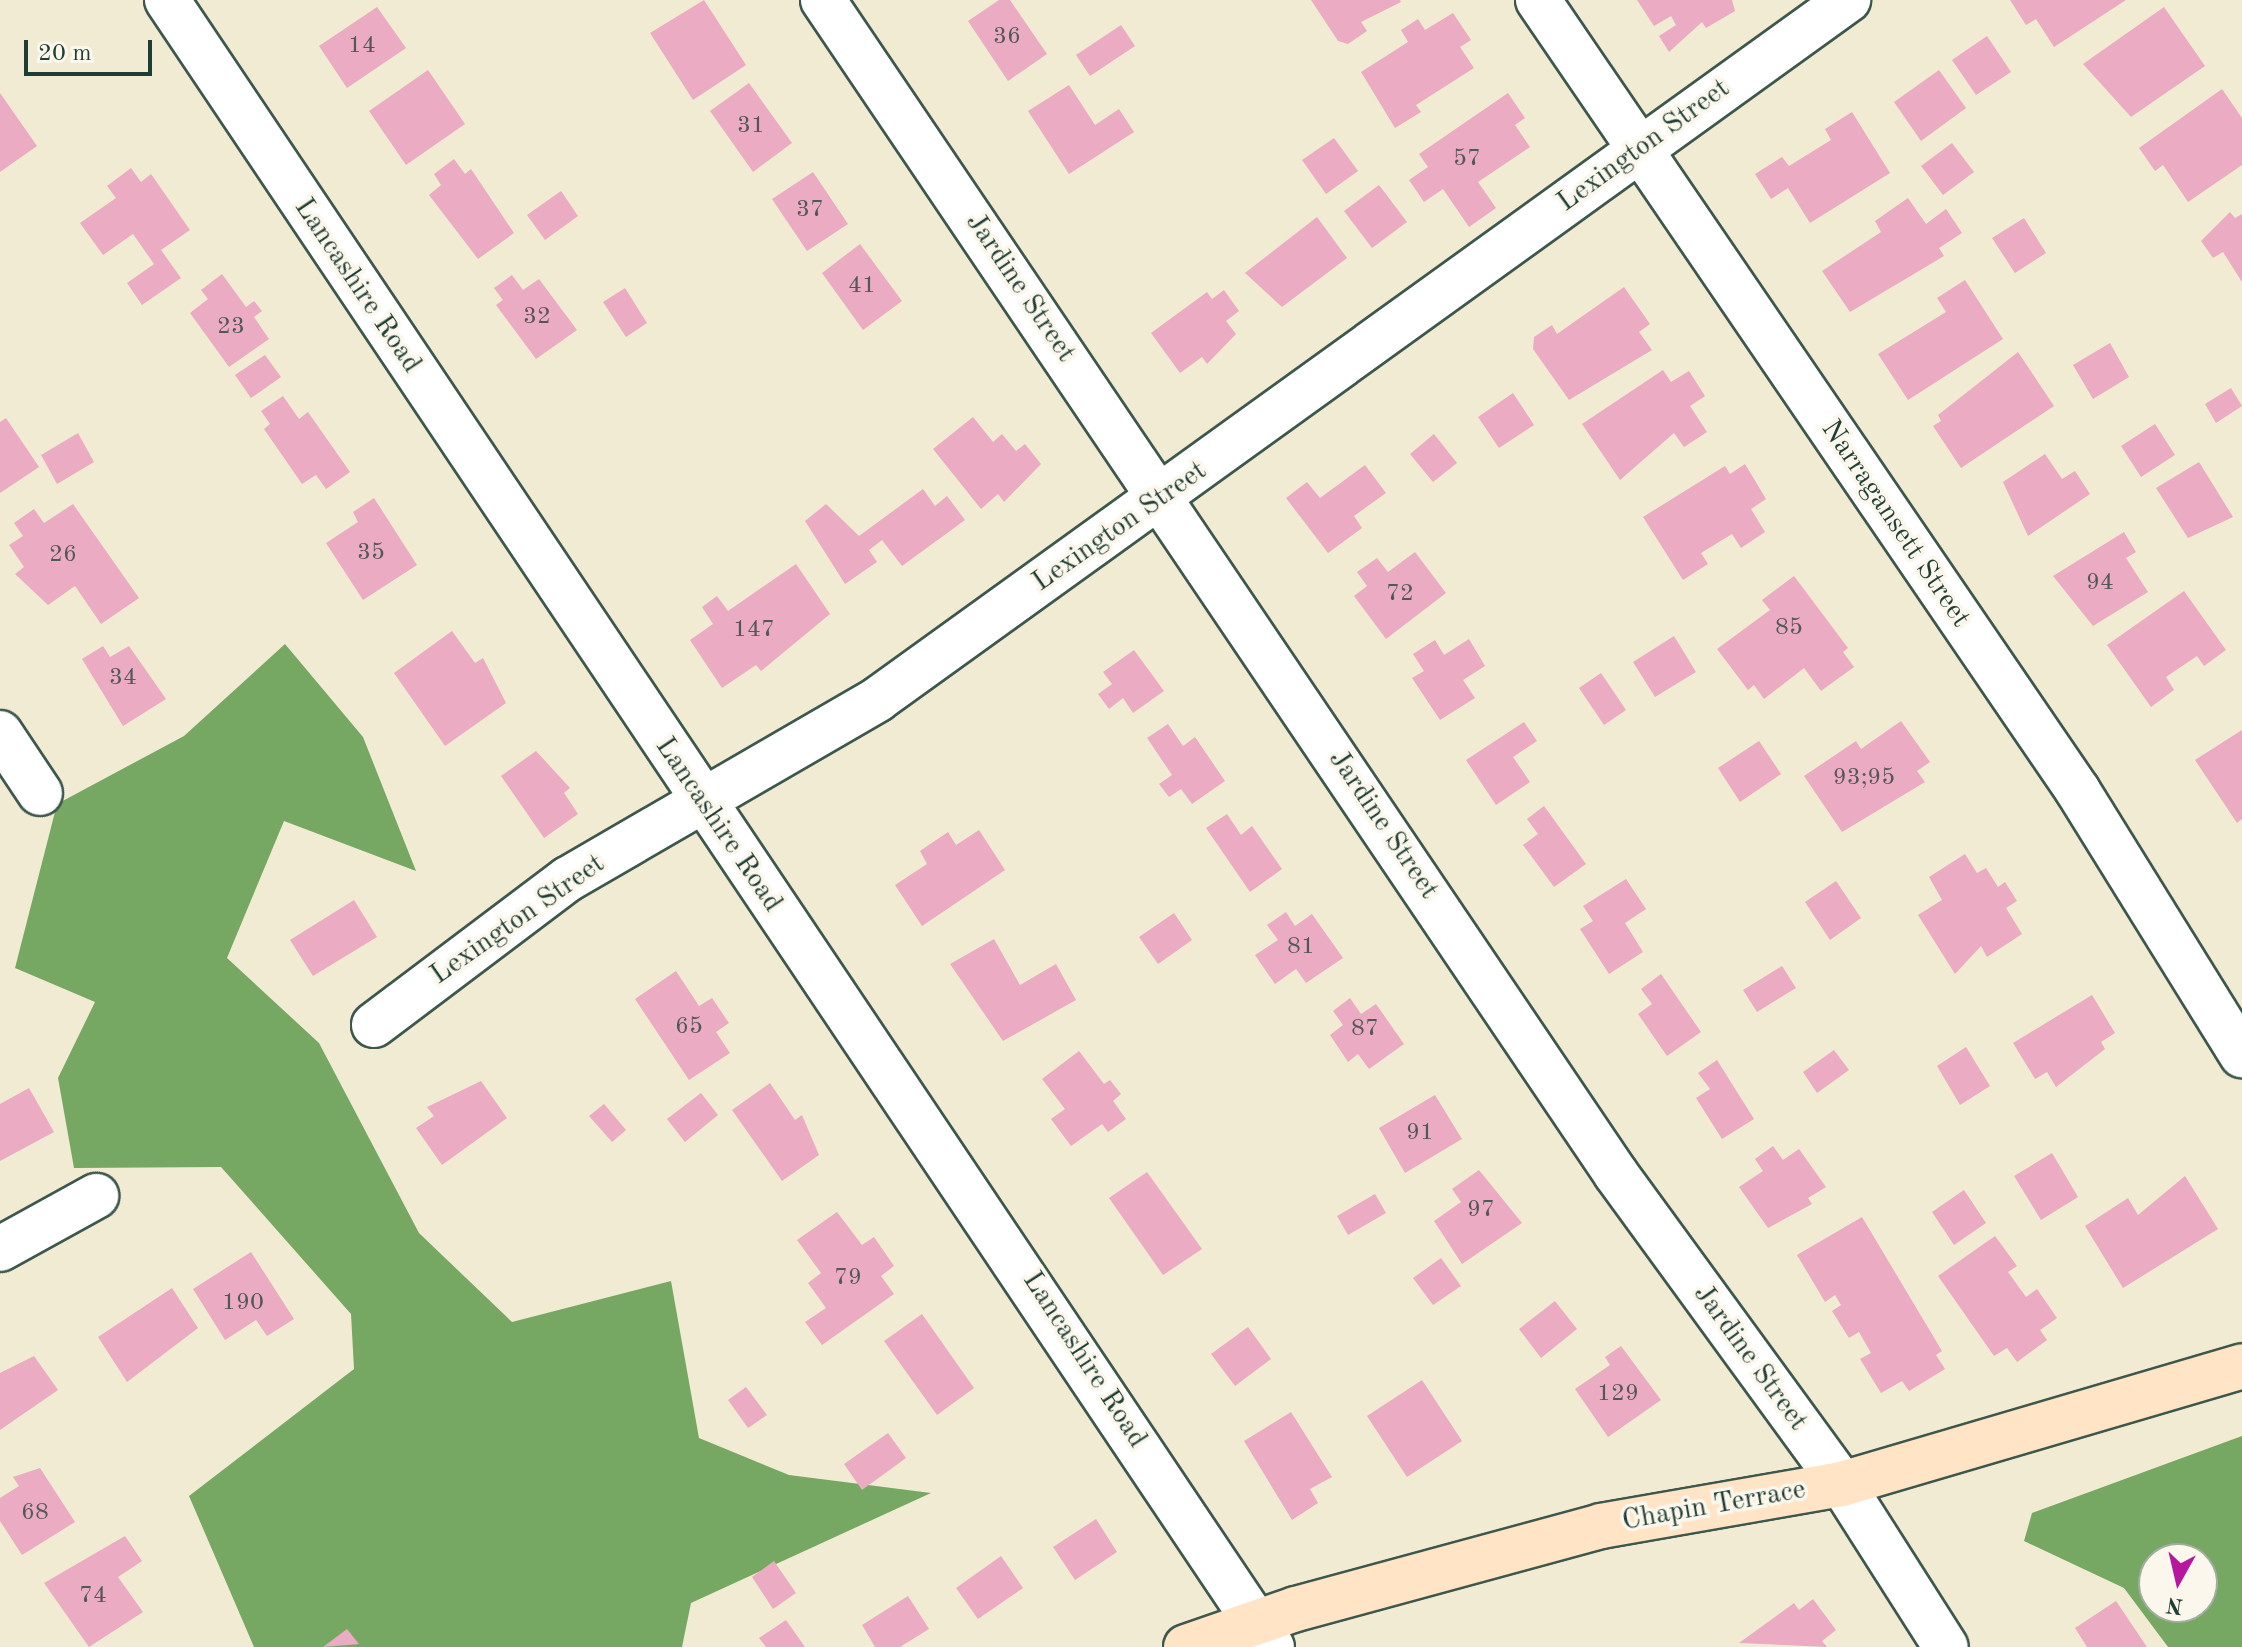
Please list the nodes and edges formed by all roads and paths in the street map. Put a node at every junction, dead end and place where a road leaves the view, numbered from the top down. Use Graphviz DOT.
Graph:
graph roads {
  1 [pos="167,0"];
  2 [pos="823,0"];
  3 [pos="1538,0"];
  4 [pos="1848,0"];
  5 [pos="1639,148"];
  6 [pos="1163,497"];
  7 [pos="0,733"];
  8 [pos="40,793"];
  9 [pos="702,802"];
  10 [pos="374,1025"];
  11 [pos="2242,1055"];
  12 [pos="96,1196"];
  13 [pos="0,1249"];
  14 [pos="2242,1366"];
  15 [pos="1842,1484"];
  16 [pos="1264,1635"];
  17 [pos="1186,1647"];
  18 [pos="1946,1647"];
  1 -- 9 [label="street, Lancashire Road"];
  2 -- 6 [label="street, Jardine Street"];
  3 -- 5 [label="street, Narragansett Street"];
  4 -- 5 [label="street, Lexington Street"];
  5 -- 6 [label="street, Lexington Street"];
  5 -- 11 [label="street, Narragansett Street"];
  6 -- 9 [label="street, Lexington Street"];
  6 -- 15 [label="street, Jardine Street"];
  7 -- 8 [label="street"];
  9 -- 10 [label="street, Lexington Street"];
  9 -- 16 [label="street, Lancashire Road"];
  12 -- 13 [label="street"];
  14 -- 15 [label="street, Chapin Terrace"];
  15 -- 16 [label="street, Chapin Terrace"];
  15 -- 18 [label="street, Jardine Street"];
  16 -- 17 [label="street, Chapin Terrace"];
}
